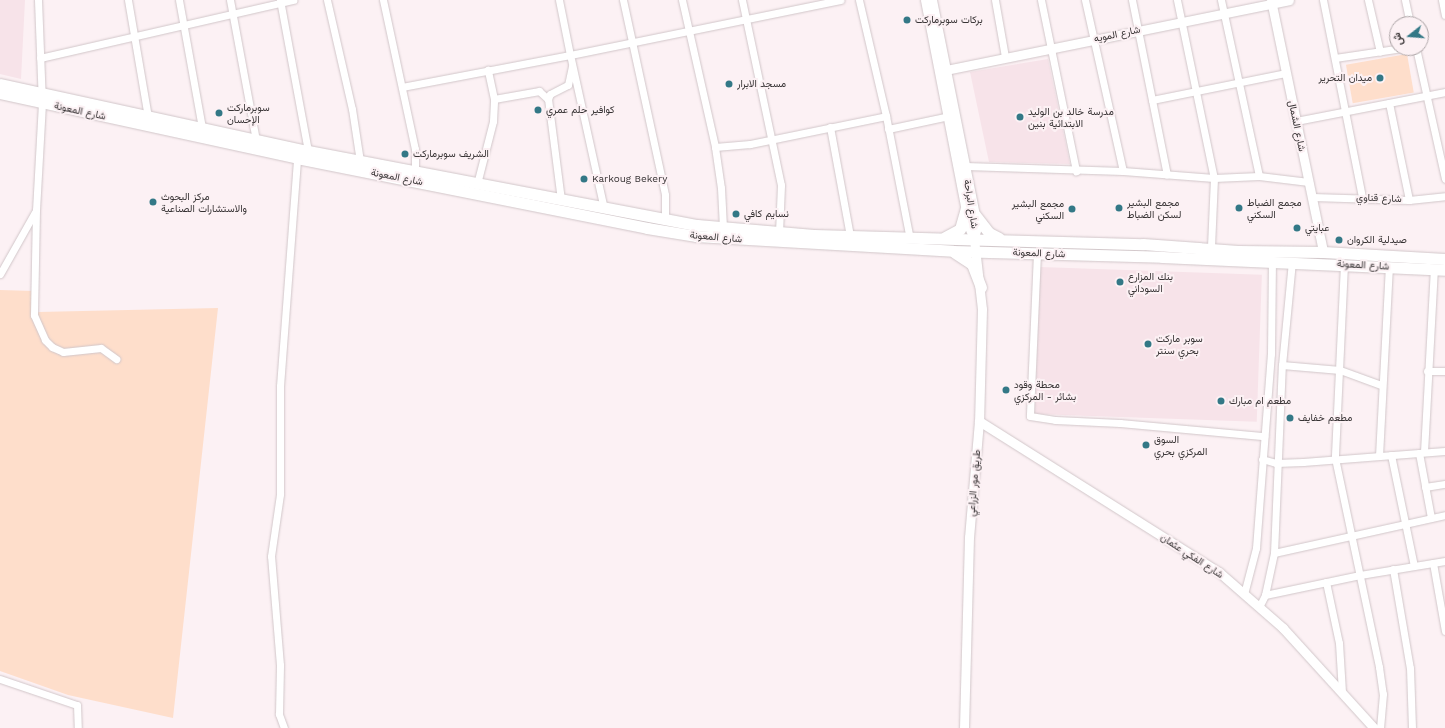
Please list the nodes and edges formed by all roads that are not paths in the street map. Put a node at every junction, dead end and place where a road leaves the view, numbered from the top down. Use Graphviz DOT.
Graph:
graph roads {
  1 [pos="38,0"];
  2 [pos="128,0"];
  3 [pos="179,0"];
  4 [pos="230,0"];
  5 [pos="293,0"];
  6 [pos="328,0"];
  7 [pos="383,0"];
  8 [pos="560,0"];
  9 [pos="623,0"];
  10 [pos="682,0"];
  11 [pos="742,0"];
  12 [pos="840,0"];
  13 [pos="859,0"];
  14 [pos="925,0"];
  15 [pos="932,0"];
  16 [pos="995,0"];
  17 [pos="1041,0"];
  18 [pos="1085,0"];
  19 [pos="1132,0"];
  20 [pos="1177,0"];
  21 [pos="1221,0"];
  22 [pos="1289,0"];
  23 [pos="1323,0"];
  24 [pos="1368,0"];
  25 [pos="1405,0"];
  26 [pos="1442,0"];
  27 [pos="281,1"];
  28 [pos="1271,2"];
  29 [pos="799,4"];
  30 [pos="1223,12"];
  31 [pos="233,14"];
  32 [pos="1445,15"];
  33 [pos="1408,16"];
  34 [pos="746,18"];
  35 [pos="1181,20"];
  36 [pos="185,23"];
  37 [pos="688,30"];
  38 [pos="1138,30"];
  39 [pos="134,34"];
  40 [pos="1093,39"];
  41 [pos="632,42"];
  42 [pos="1050,48"];
  43 [pos="1389,50"];
  44 [pos="1380,52"];
  45 [pos="570,54"];
  46 [pos="1418,56"];
  47 [pos="1005,57"];
  48 [pos="40,58"];
  49 [pos="1335,58"];
  50 [pos="572,65"];
  51 [pos="488,70"];
  52 [pos="946,70"];
  53 [pos="1286,73"];
  54 [pos="1240,80"];
  55 [pos="0,84"];
  56 [pos="402,87"];
  57 [pos="1195,90"];
  58 [pos="1445,92"];
  59 [pos="0,93"];
  60 [pos="1426,94"];
  61 [pos="42,98"];
  62 [pos="494,99"];
  63 [pos="548,100"];
  64 [pos="1152,100"];
  65 [pos="1389,103"];
  66 [pos="1346,110"];
  67 [pos="886,116"];
  68 [pos="948,116"];
  69 [pos="148,117"];
  70 [pos="1296,121"];
  71 [pos="830,127"];
  72 [pos="202,128"];
  73 [pos="888,129"];
  74 [pos="772,138"];
  75 [pos="256,140"];
  76 [pos="714,147"];
  77 [pos="308,150"];
  78 [pos="297,158"];
  79 [pos="360,161"];
  80 [pos="965,166"];
  81 [pos="1076,171"];
  82 [pos="1123,171"];
  83 [pos="415,172"];
  84 [pos="1167,175"];
  85 [pos="1259,176"];
  86 [pos="1214,178"];
  87 [pos="1445,179"];
  88 [pos="1309,182"];
  89 [pos="477,184"];
  90 [pos="1445,196"];
  91 [pos="1312,197"];
  92 [pos="1362,197"];
  93 [pos="561,200"];
  94 [pos="1409,200"];
  95 [pos="604,209"];
  96 [pos="36,210"];
  97 [pos="971,212"];
  98 [pos="665,220"];
  99 [pos="723,228"];
  100 [pos="779,233"];
  101 [pos="850,236"];
  102 [pos="910,238"];
  103 [pos="974,239"];
  104 [pos="939,240"];
  105 [pos="1003,240"];
  106 [pos="1211,248"];
  107 [pos="953,251"];
  108 [pos="976,252"];
  109 [pos="1323,252"];
  110 [pos="1037,253"];
  111 [pos="1237,255"];
  112 [pos="1272,262"];
  113 [pos="1292,262"];
  114 [pos="1443,262"];
  115 [pos="1344,264"];
  116 [pos="1389,267"];
  117 [pos="0,274"];
  118 [pos="980,287"];
  119 [pos="116,359"];
  120 [pos="1282,365"];
  121 [pos="1340,370"];
  122 [pos="1428,371"];
  123 [pos="1445,372"];
  124 [pos="1381,384"];
  125 [pos="979,421"];
  126 [pos="1264,436"];
  127 [pos="1445,451"];
  128 [pos="1422,452"];
  129 [pos="1391,455"];
  130 [pos="1379,456"];
  131 [pos="1335,458"];
  132 [pos="1262,459"];
  133 [pos="1276,463"];
  134 [pos="1445,484"];
  135 [pos="1426,487"];
  136 [pos="1445,515"];
  137 [pos="1431,518"];
  138 [pos="1405,524"];
  139 [pos="1352,536"];
  140 [pos="1274,553"];
  141 [pos="1445,561"];
  142 [pos="1433,563"];
  143 [pos="1414,566"];
  144 [pos="1394,569"];
  145 [pos="1360,575"];
  146 [pos="1326,582"];
  147 [pos="1244,594"];
  148 [pos="1265,595"];
  149 [pos="1259,607"];
  150 [pos="1445,629"];
  151 [pos="0,679"];
  152 [pos="1342,692"];
  153 [pos="78,728"];
  154 [pos="284,728"];
  155 [pos="964,728"];
  156 [pos="1374,728"];
  157 [pos="1380,728"];
  158 [pos="1412,728"];
  1 -- 48 [label="street"];
  2 -- 39 [label="street"];
  3 -- 36 [label="street"];
  4 -- 31 [label="street"];
  5 -- 27 [label="street"];
  6 -- 79 [label="street"];
  7 -- 56 [label="street"];
  8 -- 45 [label="street"];
  9 -- 41 [label="street"];
  10 -- 37 [label="street"];
  11 -- 34 [label="street"];
  12 -- 29 [label="street"];
  13 -- 67 [label="street"];
  14 -- 68 [label="street, شارع البراحة"];
  15 -- 52 [label="street, شارع البراحة"];
  16 -- 47 [label="street"];
  17 -- 42 [label="street"];
  18 -- 40 [label="street"];
  19 -- 38 [label="street"];
  20 -- 35 [label="street"];
  21 -- 30 [label="street"];
  22 -- 28 [label="street, شارع المويه"];
  23 -- 49 [label="street"];
  24 -- 44 [label="street"];
  25 -- 33 [label="street"];
  26 -- 32 [label="street"];
  27 -- 31 [label="street"];
  27 -- 77 [label="street"];
  28 -- 30 [label="street, شارع المويه"];
  28 -- 53 [label="street, شارع الشمال"];
  29 -- 34 [label="street"];
  30 -- 35 [label="street, شارع المويه"];
  30 -- 54 [label="street"];
  31 -- 36 [label="street"];
  31 -- 75 [label="street"];
  34 -- 37 [label="street"];
  34 -- 74 [label="street"];
  35 -- 38 [label="street, شارع المويه"];
  35 -- 57 [label="street"];
  36 -- 39 [label="street"];
  36 -- 72 [label="street"];
  37 -- 41 [label="street"];
  37 -- 76 [label="street"];
  38 -- 40 [label="street, شارع المويه"];
  38 -- 64 [label="street"];
  39 -- 48 [label="street"];
  39 -- 69 [label="street"];
  40 -- 42 [label="street, شارع المويه"];
  40 -- 82 [label="street"];
  41 -- 45 [label="street"];
  41 -- 98 [label="street"];
  42 -- 47 [label="street, شارع المويه"];
  42 -- 81 [label="street"];
  43 -- 44 [label="street"];
  44 -- 49 [label="street"];
  45 -- 50 [label="street"];
  45 -- 51 [label="street"];
  46 -- 60 [label="street"];
  47 -- 52 [label="street, شارع المويه"];
  48 -- 61 [label="street"];
  49 -- 66 [label="street"];
  50 -- 63 [label="street"];
  50 -- 95 [label="street"];
  51 -- 56 [label="street"];
  51 -- 62 [label="street"];
  52 -- 80 [label="street, شارع البراحة"];
  53 -- 54 [label="street"];
  53 -- 70 [label="street, شارع الشمال"];
  54 -- 57 [label="street"];
  54 -- 85 [label="street"];
  55 -- 61 [label="highway, شارع المعونة"];
  56 -- 83 [label="street"];
  57 -- 64 [label="street"];
  57 -- 86 [label="street"];
  58 -- 60 [label="street"];
  59 -- 61 [label="highway, شارع المعونة"];
  60 -- 65 [label="street"];
  60 -- 87 [label="street"];
  61 -- 69 [label="highway, شارع المعونة"];
  61 -- 78 [label="highway, شارع المعونة"];
  61 -- 96 [label="street"];
  62 -- 63 [label="street"];
  62 -- 89 [label="street"];
  63 -- 93 [label="street"];
  64 -- 84 [label="street"];
  65 -- 66 [label="street"];
  65 -- 94 [label="street"];
  66 -- 70 [label="street"];
  66 -- 92 [label="street"];
  67 -- 71 [label="street"];
  67 -- 73 [label="street"];
  68 -- 73 [label="street"];
  68 -- 97 [label="street, شارع البراحة"];
  69 -- 72 [label="highway, شارع المعونة"];
  70 -- 88 [label="street, شارع الشمال"];
  71 -- 74 [label="street"];
  71 -- 101 [label="street"];
  72 -- 75 [label="highway, شارع المعونة"];
  73 -- 102 [label="street"];
  74 -- 76 [label="street"];
  74 -- 100 [label="street"];
  75 -- 77 [label="highway, شارع المعونة"];
  76 -- 99 [label="street"];
  77 -- 79 [label="highway, شارع المعونة"];
  78 -- 107 [label="highway, شارع المعونة"];
  78 -- 154 [label="street"];
  79 -- 83 [label="highway, شارع المعونة"];
  80 -- 81 [label="street"];
  80 -- 97 [label="street, شارع البراحة"];
  81 -- 82 [label="street"];
  82 -- 84 [label="street"];
  83 -- 89 [label="highway, شارع المعونة"];
  84 -- 86 [label="street"];
  85 -- 86 [label="street"];
  85 -- 88 [label="street"];
  86 -- 106 [label="street"];
  88 -- 91 [label="street, شارع الشمال"];
  89 -- 93 [label="highway, شارع المعونة"];
  90 -- 94 [label="street, شارع قناوي"];
  91 -- 92 [label="street, شارع قناوي"];
  91 -- 109 [label="street, شارع الشمال"];
  92 -- 94 [label="street, شارع قناوي"];
  93 -- 95 [label="highway, شارع المعونة"];
  95 -- 98 [label="highway, شارع المعونة"];
  96 -- 117 [label="street"];
  96 -- 119 [label="street"];
  97 -- 103 [label="street, شارع البراحة"];
  97 -- 104 [label="highway"];
  97 -- 105 [label="highway"];
  98 -- 99 [label="highway, شارع المعونة"];
  99 -- 100 [label="highway, شارع المعونة"];
  100 -- 101 [label="highway, شارع المعونة"];
  101 -- 102 [label="highway, شارع المعونة"];
  102 -- 104 [label="highway, شارع المعونة"];
  103 -- 104 [label="highway, شارع المعونة"];
  103 -- 105 [label="highway, شارع المعونة"];
  103 -- 108 [label="street, طريق مور الزراعي"];
  105 -- 106 [label="highway, شارع المعونة"];
  106 -- 111 [label="highway, شارع المعونة"];
  107 -- 108 [label="highway, شارع المعونة"];
  107 -- 118 [label="highway"];
  108 -- 110 [label="highway, شارع المعونة"];
  108 -- 118 [label="street, طريق مور الزراعي"];
  109 -- 111 [label="highway, شارع المعونة"];
  109 -- 114 [label="highway, شارع المعونة"];
  110 -- 111 [label="highway, شارع المعونة"];
  110 -- 126 [label="street"];
  111 -- 112 [label="highway, شارع المعونة"];
  112 -- 113 [label="highway, شارع المعونة"];
  112 -- 126 [label="street"];
  113 -- 115 [label="highway, شارع المعونة"];
  113 -- 120 [label="street"];
  114 -- 116 [label="highway, شارع المعونة"];
  114 -- 122 [label="street"];
  115 -- 116 [label="highway, شارع المعونة"];
  115 -- 121 [label="street"];
  116 -- 124 [label="street"];
  118 -- 125 [label="street, طريق مور الزراعي"];
  120 -- 121 [label="street"];
  120 -- 133 [label="street"];
  121 -- 124 [label="street"];
  121 -- 131 [label="street"];
  122 -- 123 [label="street"];
  122 -- 128 [label="street"];
  124 -- 130 [label="street"];
  125 -- 147 [label="street, شارع الفكي عثمان"];
  125 -- 155 [label="street, طريق مور الزراعي"];
  126 -- 132 [label="street"];
  127 -- 128 [label="street"];
  128 -- 129 [label="street"];
  128 -- 135 [label="street"];
  129 -- 130 [label="street"];
  129 -- 138 [label="street"];
  130 -- 131 [label="street"];
  131 -- 133 [label="street"];
  131 -- 139 [label="street"];
  132 -- 133 [label="street"];
  132 -- 147 [label="street"];
  133 -- 140 [label="street"];
  134 -- 135 [label="street"];
  135 -- 137 [label="street"];
  136 -- 137 [label="street"];
  137 -- 138 [label="street"];
  138 -- 139 [label="street"];
  138 -- 143 [label="street"];
  139 -- 140 [label="street"];
  139 -- 145 [label="street"];
  140 -- 148 [label="street"];
  141 -- 142 [label="street"];
  142 -- 143 [label="street"];
  142 -- 150 [label="street"];
  143 -- 144 [label="street"];
  144 -- 145 [label="street"];
  144 -- 158 [label="street"];
  145 -- 146 [label="street"];
  145 -- 157 [label="street"];
  146 -- 148 [label="street"];
  146 -- 152 [label="street"];
  147 -- 149 [label="street, شارع الفكي عثمان"];
  148 -- 149 [label="street"];
  149 -- 152 [label="street, شارع الفكي عثمان"];
  151 -- 153 [label="street"];
  152 -- 156 [label="street, شارع الفكي عثمان"];
}
